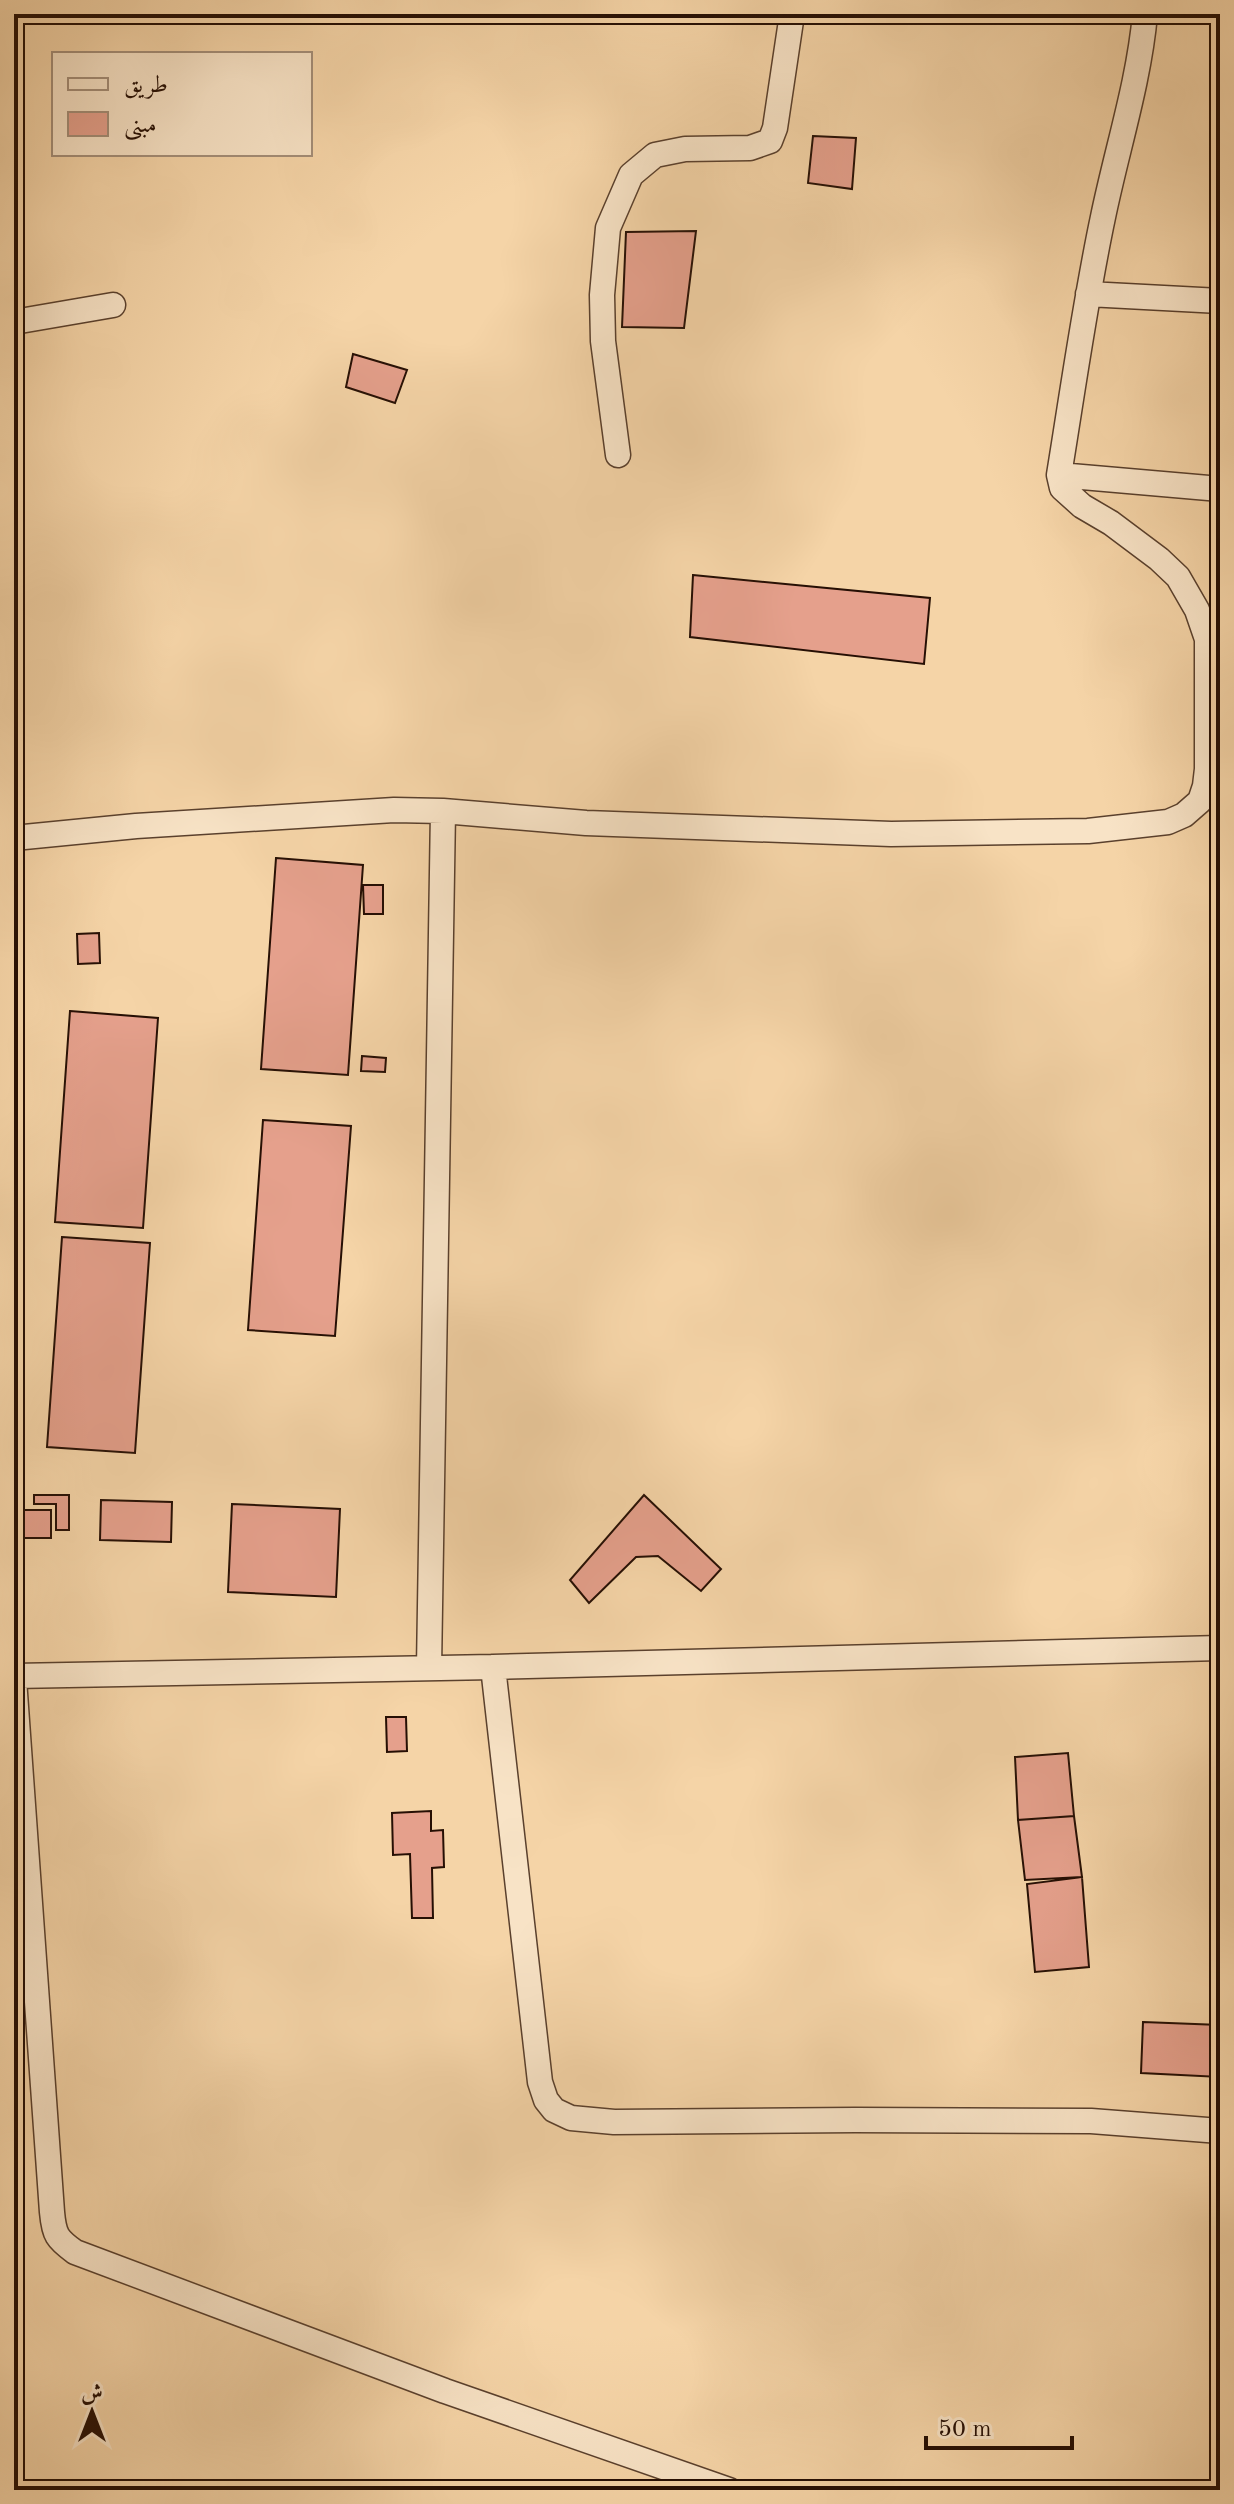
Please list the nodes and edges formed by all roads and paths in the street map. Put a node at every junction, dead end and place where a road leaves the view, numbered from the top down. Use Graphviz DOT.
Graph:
graph roads {
  1 [pos="1145,14"];
  2 [pos="783,16"];
  3 [pos="1088,294"];
  4 [pos="1220,301"];
  5 [pos="113,305"];
  6 [pos="14,322"];
  7 [pos="618,455"];
  8 [pos="1059,475"];
  9 [pos="1220,489"];
  10 [pos="443,811"];
  11 [pos="14,838"];
  12 [pos="1220,1648"];
  13 [pos="493,1667"];
  14 [pos="429,1668"];
  15 [pos="14,1677"];
  16 [pos="1220,2131"];
  17 [pos="729,2490"];
  1 -- 3 [label="street"];
  2 -- 7 [label="street"];
  3 -- 4 [label="street"];
  3 -- 8 [label="street"];
  5 -- 6 [label="street"];
  8 -- 9 [label="street"];
  8 -- 10 [label="street"];
  10 -- 11 [label="street"];
  10 -- 14 [label="street"];
  12 -- 13 [label="street"];
  13 -- 14 [label="street"];
  13 -- 16 [label="street"];
  14 -- 15 [label="street"];
  15 -- 17 [label="street"];
}
